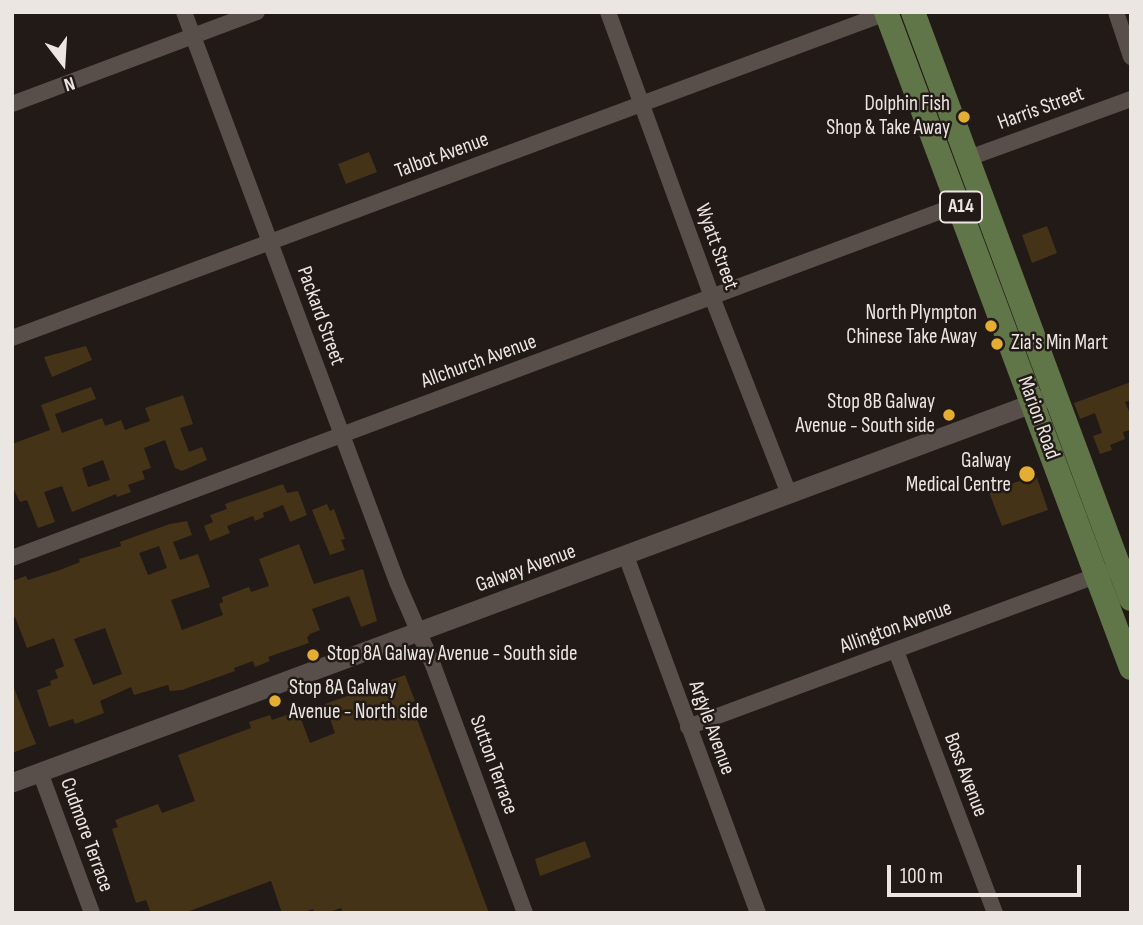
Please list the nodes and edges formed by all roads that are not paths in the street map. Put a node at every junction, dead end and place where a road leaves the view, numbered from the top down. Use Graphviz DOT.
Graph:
graph roads {
  1 [pos="184,12"];
  2 [pos="257,12"];
  3 [pos="608,12"];
  4 [pos="913,12"];
  5 [pos="1116,12"];
  6 [pos="886,13"];
  7 [pos="193,36"];
  8 [pos="1131,57"];
  9 [pos="1131,99"];
  10 [pos="12,104"];
  11 [pos="642,104"];
  12 [pos="966,159"];
  13 [pos="960,204"];
  14 [pos="270,242"];
  15 [pos="712,297"];
  16 [pos="12,338"];
  17 [pos="1044,400"];
  18 [pos="341,436"];
  19 [pos="789,494"];
  20 [pos="13,554"];
  21 [pos="626,556"];
  22 [pos="1107,571"];
  23 [pos="1123,603"];
  24 [pos="418,633"];
  25 [pos="896,651"];
  26 [pos="1131,668"];
  27 [pos="688,727"];
  28 [pos="40,772"];
  29 [pos="12,783"];
  30 [pos="92,913"];
  31 [pos="525,913"];
  32 [pos="758,913"];
  33 [pos="995,913"];
  1 -- 7 [label="street, Packard Street"];
  2 -- 7 [label="street"];
  3 -- 11 [label="street, Wyatt Street"];
  4 -- 12 [label="main road, Marion Road / A14"];
  5 -- 8 [label="street"];
  6 -- 11 [label="street, Talbot Avenue"];
  6 -- 13 [label="main road, Marion Road / A14"];
  7 -- 10 [label="street"];
  7 -- 14 [label="street, Packard Street"];
  9 -- 12 [label="street, Harris Street"];
  11 -- 14 [label="street, Talbot Avenue"];
  11 -- 15 [label="street, Wyatt Street"];
  12 -- 17 [label="main road, Marion Road / A14"];
  13 -- 15 [label="street, Allchurch Avenue"];
  13 -- 17 [label="main road, Marion Road / A14"];
  14 -- 16 [label="street, Talbot Avenue"];
  14 -- 18 [label="street, Packard Street"];
  15 -- 18 [label="street, Allchurch Avenue"];
  15 -- 19 [label="street, Wyatt Street"];
  17 -- 19 [label="street, Galway Avenue"];
  17 -- 22 [label="main road, Marion Road / A14"];
  18 -- 20 [label="street, Allchurch Avenue"];
  18 -- 24 [label="street, Packard Street"];
  19 -- 21 [label="street, Galway Avenue"];
  21 -- 24 [label="street, Galway Avenue"];
  21 -- 27 [label="street, Argyle Avenue"];
  22 -- 23 [label="main road, Marion Road / A14"];
  22 -- 25 [label="street, Allington Avenue"];
  23 -- 26 [label="main road, Marion Road / A14"];
  24 -- 28 [label="street, Galway Avenue"];
  24 -- 31 [label="street, Sutton Terrace"];
  25 -- 27 [label="street, Allington Avenue"];
  25 -- 33 [label="street, Boss Avenue"];
  27 -- 32 [label="street, Argyle Avenue"];
  28 -- 29 [label="street, Galway Avenue"];
  28 -- 30 [label="street, Cudmore Terrace"];
}
